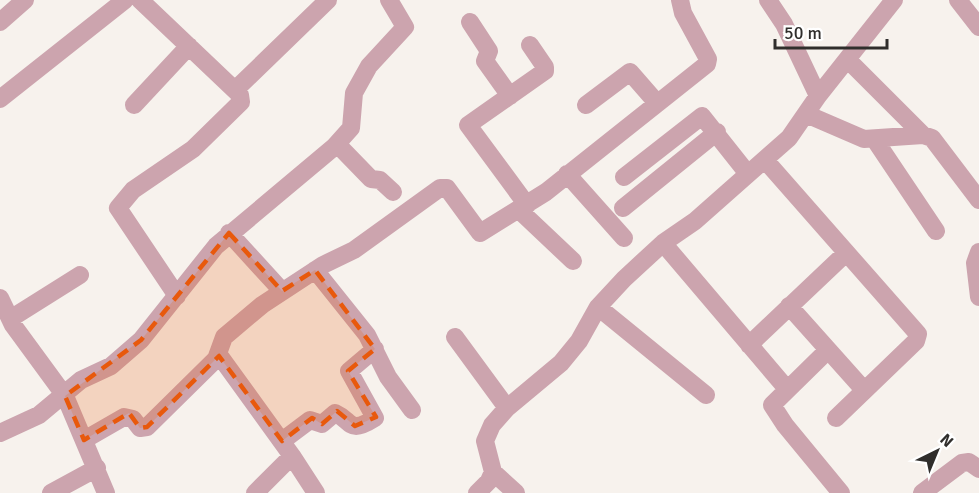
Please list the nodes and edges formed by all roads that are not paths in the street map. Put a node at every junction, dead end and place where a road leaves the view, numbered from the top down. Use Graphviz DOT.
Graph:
graph roads {
  1 [pos="25,0"];
  2 [pos="125,0"];
  3 [pos="140,0"];
  4 [pos="328,0"];
  5 [pos="389,0"];
  6 [pos="680,0"];
  7 [pos="768,0"];
  8 [pos="958,0"];
  9 [pos="887,2"];
  10 [pos="0,22"];
  11 [pos="470,22"];
  12 [pos="979,27"];
  13 [pos="530,45"];
  14 [pos="189,46"];
  15 [pos="848,60"];
  16 [pos="235,90"];
  17 [pos="510,96"];
  18 [pos="818,96"];
  19 [pos="0,99"];
  20 [pos="657,103"];
  21 [pos="134,105"];
  22 [pos="586,105"];
  23 [pos="806,114"];
  24 [pos="717,132"];
  25 [pos="923,135"];
  26 [pos="875,140"];
  27 [pos="337,144"];
  28 [pos="765,160"];
  29 [pos="567,174"];
  30 [pos="748,174"];
  31 [pos="624,177"];
  32 [pos="393,192"];
  33 [pos="979,200"];
  34 [pos="523,207"];
  35 [pos="623,208"];
  36 [pos="936,231"];
  37 [pos="229,233"];
  38 [pos="624,238"];
  39 [pos="663,243"];
  40 [pos="979,252"];
  41 [pos="846,253"];
  42 [pos="573,261"];
  43 [pos="315,270"];
  44 [pos="80,275"];
  45 [pos="282,291"];
  46 [pos="177,296"];
  47 [pos="979,297"];
  48 [pos="789,306"];
  49 [pos="598,307"];
  50 [pos="4,312"];
  51 [pos="455,338"];
  52 [pos="749,345"];
  53 [pos="375,348"];
  54 [pos="828,350"];
  55 [pos="219,355"];
  56 [pos="787,389"];
  57 [pos="864,390"];
  58 [pos="706,394"];
  59 [pos="65,396"];
  60 [pos="507,408"];
  61 [pos="412,410"];
  62 [pos="836,418"];
  63 [pos="0,433"];
  64 [pos="84,440"];
  65 [pos="287,449"];
  66 [pos="97,468"];
  67 [pos="979,470"];
  68 [pos="493,472"];
  69 [pos="51,493"];
  70 [pos="106,493"];
  71 [pos="255,493"];
  72 [pos="316,493"];
  73 [pos="477,493"];
  74 [pos="516,493"];
  75 [pos="842,493"];
  76 [pos="922,493"];
  1 -- 10 [label="street"];
  2 -- 19 [label="street"];
  3 -- 14 [label="street"];
  4 -- 16 [label="street"];
  5 -- 27 [label="street"];
  6 -- 20 [label="street"];
  7 -- 18 [label="street"];
  8 -- 12 [label="street"];
  9 -- 15 [label="street"];
  11 -- 17 [label="street"];
  13 -- 17 [label="street"];
  14 -- 16 [label="street"];
  14 -- 21 [label="street"];
  15 -- 18 [label="street"];
  15 -- 25 [label="street"];
  16 -- 46 [label="street"];
  17 -- 34 [label="street"];
  18 -- 23 [label="street"];
  20 -- 22 [label="street"];
  20 -- 29 [label="street"];
  23 -- 26 [label="street"];
  23 -- 28 [label="street"];
  24 -- 30 [label="street"];
  24 -- 31 [label="street"];
  24 -- 35 [label="street"];
  25 -- 26 [label="street"];
  25 -- 33 [label="street"];
  26 -- 36 [label="street"];
  27 -- 32 [label="street"];
  27 -- 37 [label="street"];
  28 -- 30 [label="street"];
  28 -- 41 [label="street"];
  29 -- 34 [label="street"];
  29 -- 38 [label="street"];
  30 -- 39 [label="street"];
  34 -- 42 [label="street"];
  34 -- 43 [label="street"];
  37 -- 45 [label="street"];
  37 -- 46 [label="street"];
  39 -- 49 [label="street"];
  39 -- 52 [label="street"];
  40 -- 47 [label="street"];
  41 -- 48 [label="street"];
  41 -- 57 [label="street"];
  43 -- 45 [label="street"];
  43 -- 53 [label="street"];
  44 -- 50 [label="street"];
  45 -- 55 [label="street"];
  46 -- 59 [label="street"];
  48 -- 52 [label="street"];
  48 -- 54 [label="street"];
  49 -- 58 [label="street"];
  49 -- 60 [label="street"];
  50 -- 59 [label="street"];
  51 -- 60 [label="street"];
  52 -- 56 [label="street"];
  53 -- 61 [label="street"];
  53 -- 65 [label="street"];
  54 -- 56 [label="street"];
  54 -- 57 [label="street"];
  55 -- 64 [label="street"];
  55 -- 65 [label="street"];
  56 -- 75 [label="street"];
  57 -- 62 [label="street"];
  59 -- 63 [label="street"];
  59 -- 64 [label="street"];
  60 -- 68 [label="street"];
  64 -- 66 [label="street"];
  65 -- 71 [label="street"];
  65 -- 72 [label="street"];
  66 -- 69 [label="street"];
  66 -- 70 [label="street"];
  67 -- 76 [label="street"];
  68 -- 73 [label="street"];
  68 -- 74 [label="street"];
}
